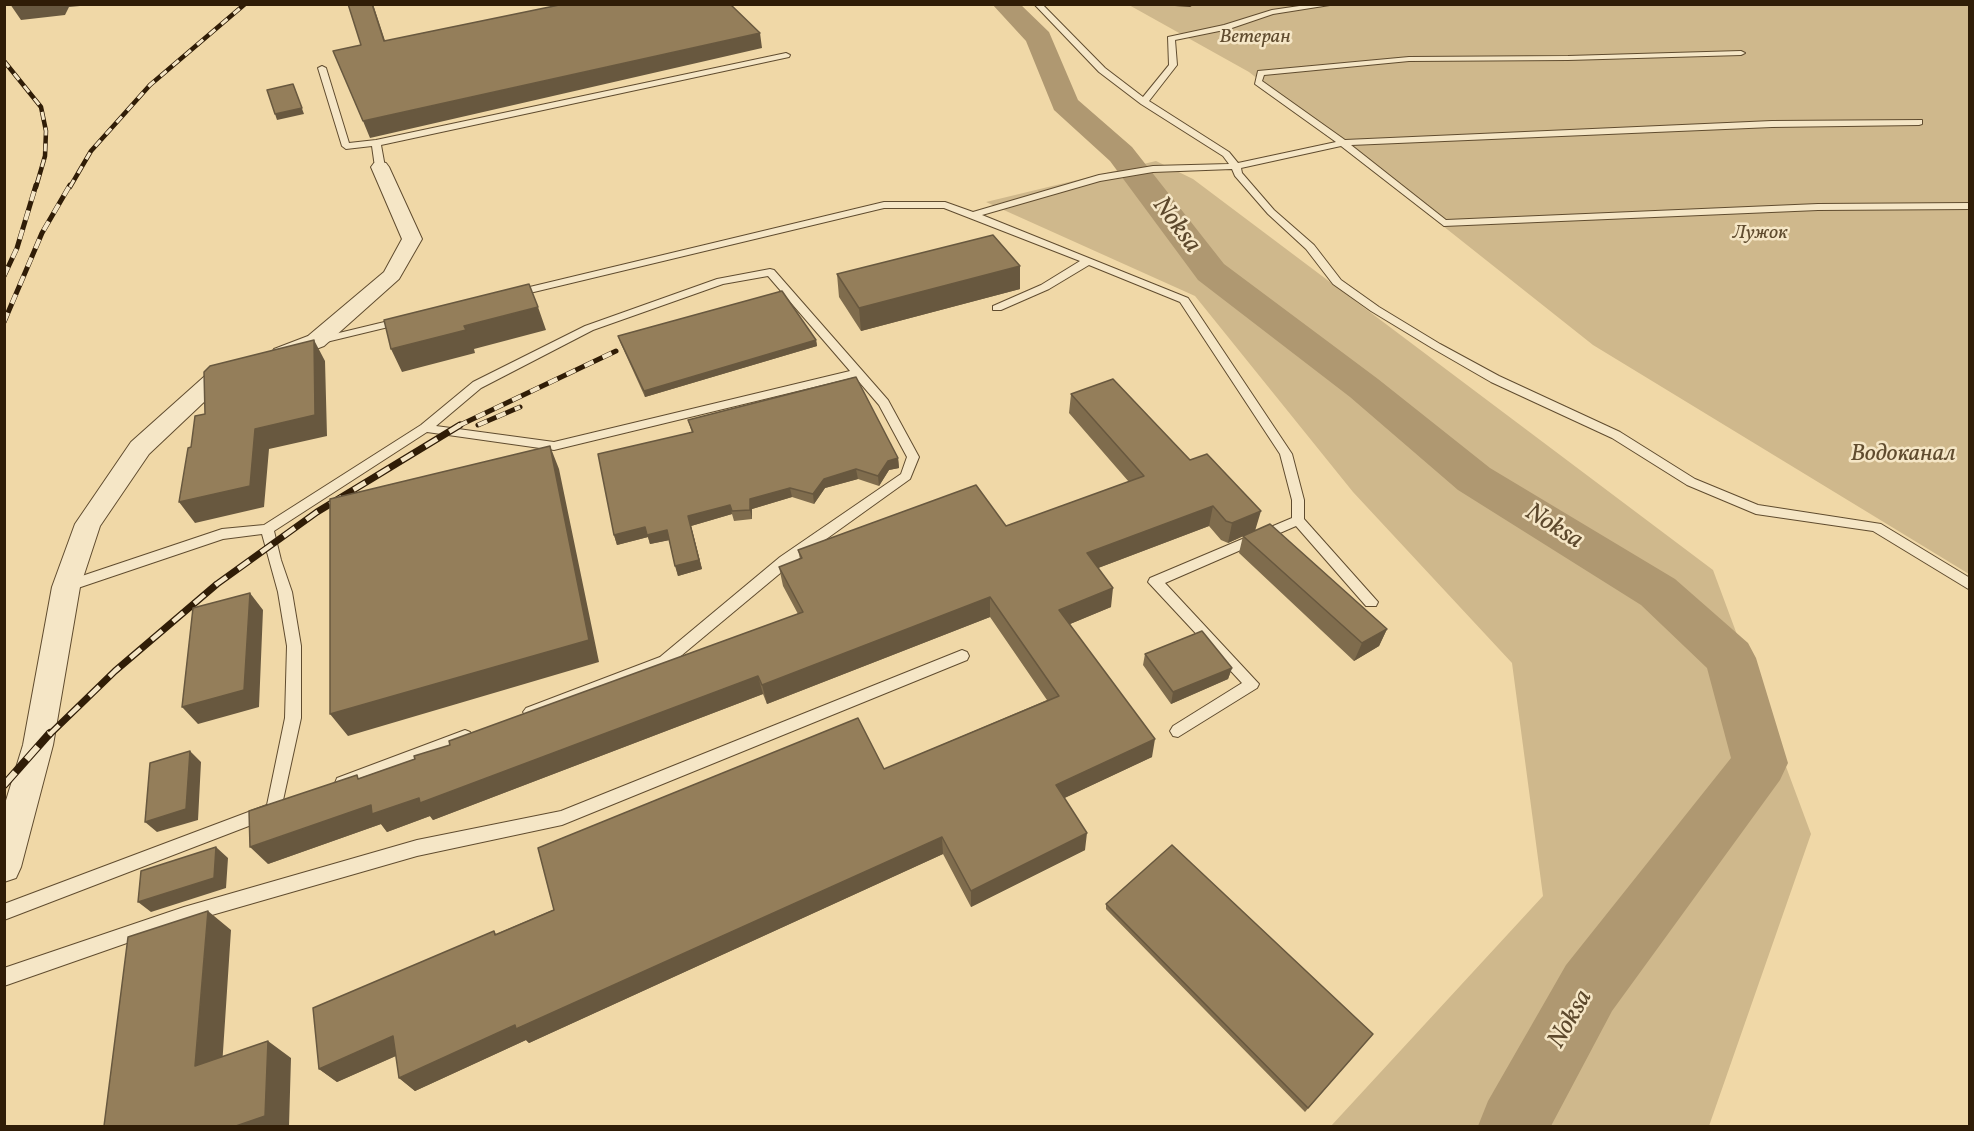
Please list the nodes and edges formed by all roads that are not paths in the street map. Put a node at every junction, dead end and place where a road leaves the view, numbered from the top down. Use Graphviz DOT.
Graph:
graph roads {
  1 [pos="1037,4"];
  2 [pos="1163,4"];
  3 [pos="1190,4"];
  4 [pos="1265,4"];
  5 [pos="1333,4"];
  6 [pos="1272,12"];
  7 [pos="1741,53"];
  8 [pos="786,55"];
  9 [pos="322,68"];
  10 [pos="1144,102"];
  11 [pos="1919,122"];
  12 [pos="1343,143"];
  13 [pos="378,155"];
  14 [pos="1236,166"];
  15 [pos="1970,206"];
  16 [pos="973,215"];
  17 [pos="1089,260"];
  18 [pos="501,297"];
  19 [pos="997,308"];
  20 [pos="408,319"];
  21 [pos="315,341"];
  22 [pos="858,373"];
  23 [pos="425,428"];
  24 [pos="1298,519"];
  25 [pos="267,529"];
  26 [pos="1970,585"];
  27 [pos="66,587"];
  28 [pos="1371,602"];
  29 [pos="962,656"];
  30 [pos="520,716"];
  31 [pos="1178,731"];
  32 [pos="475,733"];
  33 [pos="329,788"];
  34 [pos="4,867"];
  35 [pos="4,912"];
  36 [pos="4,976"];
  1 -- 10 [label="lane"];
  2 -- 3 [label="lane"];
  4 -- 6 [label="lane"];
  5 -- 6 [label="lane"];
  6 -- 10 [label="lane"];
  7 -- 12 [label="lane"];
  8 -- 13 [label="lane"];
  9 -- 13 [label="lane"];
  10 -- 14 [label="lane"];
  11 -- 12 [label="lane"];
  12 -- 14 [label="lane"];
  12 -- 15 [label="lane"];
  13 -- 21 [label="street"];
  14 -- 16 [label="lane"];
  14 -- 26 [label="lane"];
  16 -- 17 [label="lane"];
  16 -- 18 [label="lane"];
  17 -- 19 [label="lane"];
  17 -- 24 [label="lane"];
  20 -- 21 [label="lane"];
  21 -- 27 [label="street"];
  22 -- 23 [label="lane"];
  22 -- 23 [label="lane"];
  22 -- 30 [label="lane"];
  23 -- 25 [label="lane"];
  24 -- 28 [label="lane"];
  24 -- 31 [label="lane"];
  25 -- 27 [label="lane"];
  25 -- 35 [label="lane"];
  27 -- 34 [label="street"];
  29 -- 36 [label="lane"];
  32 -- 33 [label="lane"];
}
